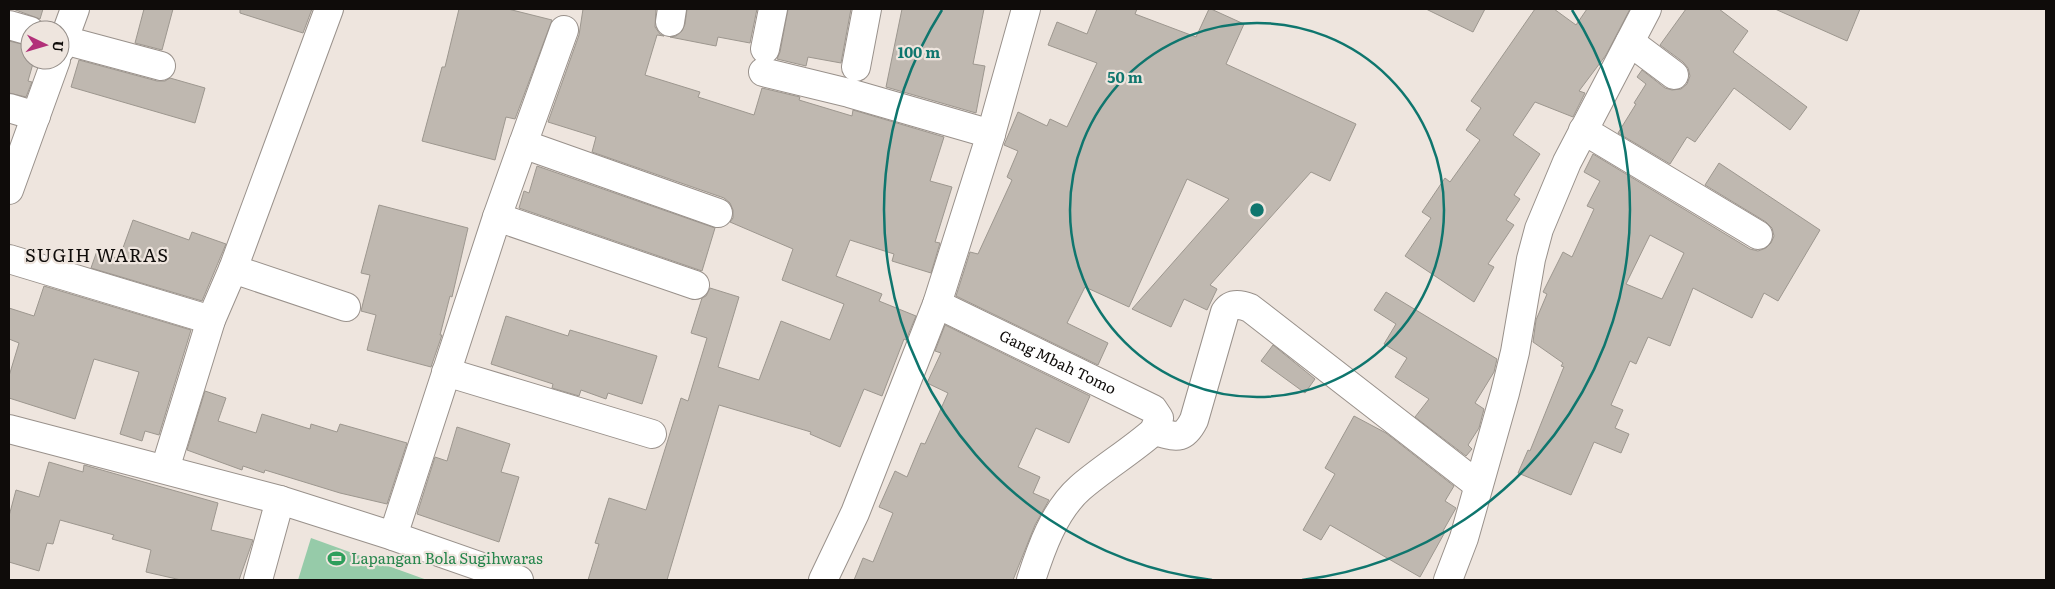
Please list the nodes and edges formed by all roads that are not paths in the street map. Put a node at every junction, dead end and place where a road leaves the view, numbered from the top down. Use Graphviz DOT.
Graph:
graph roads {
  1 [pos="75,9"];
  2 [pos="330,9"];
  3 [pos="773,9"];
  4 [pos="867,9"];
  5 [pos="1026,9"];
  6 [pos="1646,9"];
  7 [pos="70,22"];
  8 [pos="564,30"];
  9 [pos="1630,42"];
  10 [pos="70,49"];
  11 [pos="161,66"];
  12 [pos="856,67"];
  13 [pos="52,70"];
  14 [pos="1674,75"];
  15 [pos="9,108"];
  16 [pos="36,116"];
  17 [pos="1583,130"];
  18 [pos="991,134"];
  19 [pos="523,144"];
  20 [pos="9,190"];
  21 [pos="718,213"];
  22 [pos="497,216"];
  23 [pos="1758,235"];
  24 [pos="9,259"];
  25 [pos="233,269"];
  26 [pos="696,285"];
  27 [pos="937,304"];
  28 [pos="346,307"];
  29 [pos="211,320"];
  30 [pos="446,372"];
  31 [pos="9,429"];
  32 [pos="652,434"];
  33 [pos="1166,434"];
  34 [pos="165,469"];
  35 [pos="1478,485"];
  36 [pos="280,500"];
  37 [pos="393,536"];
  38 [pos="258,580"];
  39 [pos="519,580"];
  40 [pos="823,580"];
  41 [pos="1031,580"];
  42 [pos="1448,580"];
  1 -- 7 [label="street"];
  2 -- 25 [label="street"];
  3 -- 18 [label="street"];
  4 -- 12 [label="street"];
  5 -- 18 [label="street"];
  6 -- 9 [label="street"];
  8 -- 19 [label="street"];
  9 -- 14 [label="street"];
  9 -- 17 [label="street"];
  10 -- 11 [label="street"];
  13 -- 16 [label="street"];
  15 -- 16 [label="street"];
  16 -- 20 [label="street"];
  17 -- 23 [label="street"];
  17 -- 35 [label="street"];
  18 -- 27 [label="street"];
  19 -- 21 [label="street"];
  19 -- 22 [label="street"];
  22 -- 26 [label="street"];
  22 -- 30 [label="street"];
  24 -- 29 [label="street"];
  25 -- 28 [label="street"];
  25 -- 29 [label="street"];
  27 -- 33 [label="street, Gang Mbah Tomo"];
  27 -- 40 [label="street"];
  29 -- 34 [label="street"];
  30 -- 32 [label="street"];
  30 -- 37 [label="street"];
  31 -- 34 [label="street"];
  33 -- 35 [label="street"];
  33 -- 41 [label="street"];
  34 -- 36 [label="street"];
  35 -- 42 [label="street"];
  36 -- 37 [label="street"];
  36 -- 38 [label="street"];
  37 -- 39 [label="street"];
}
